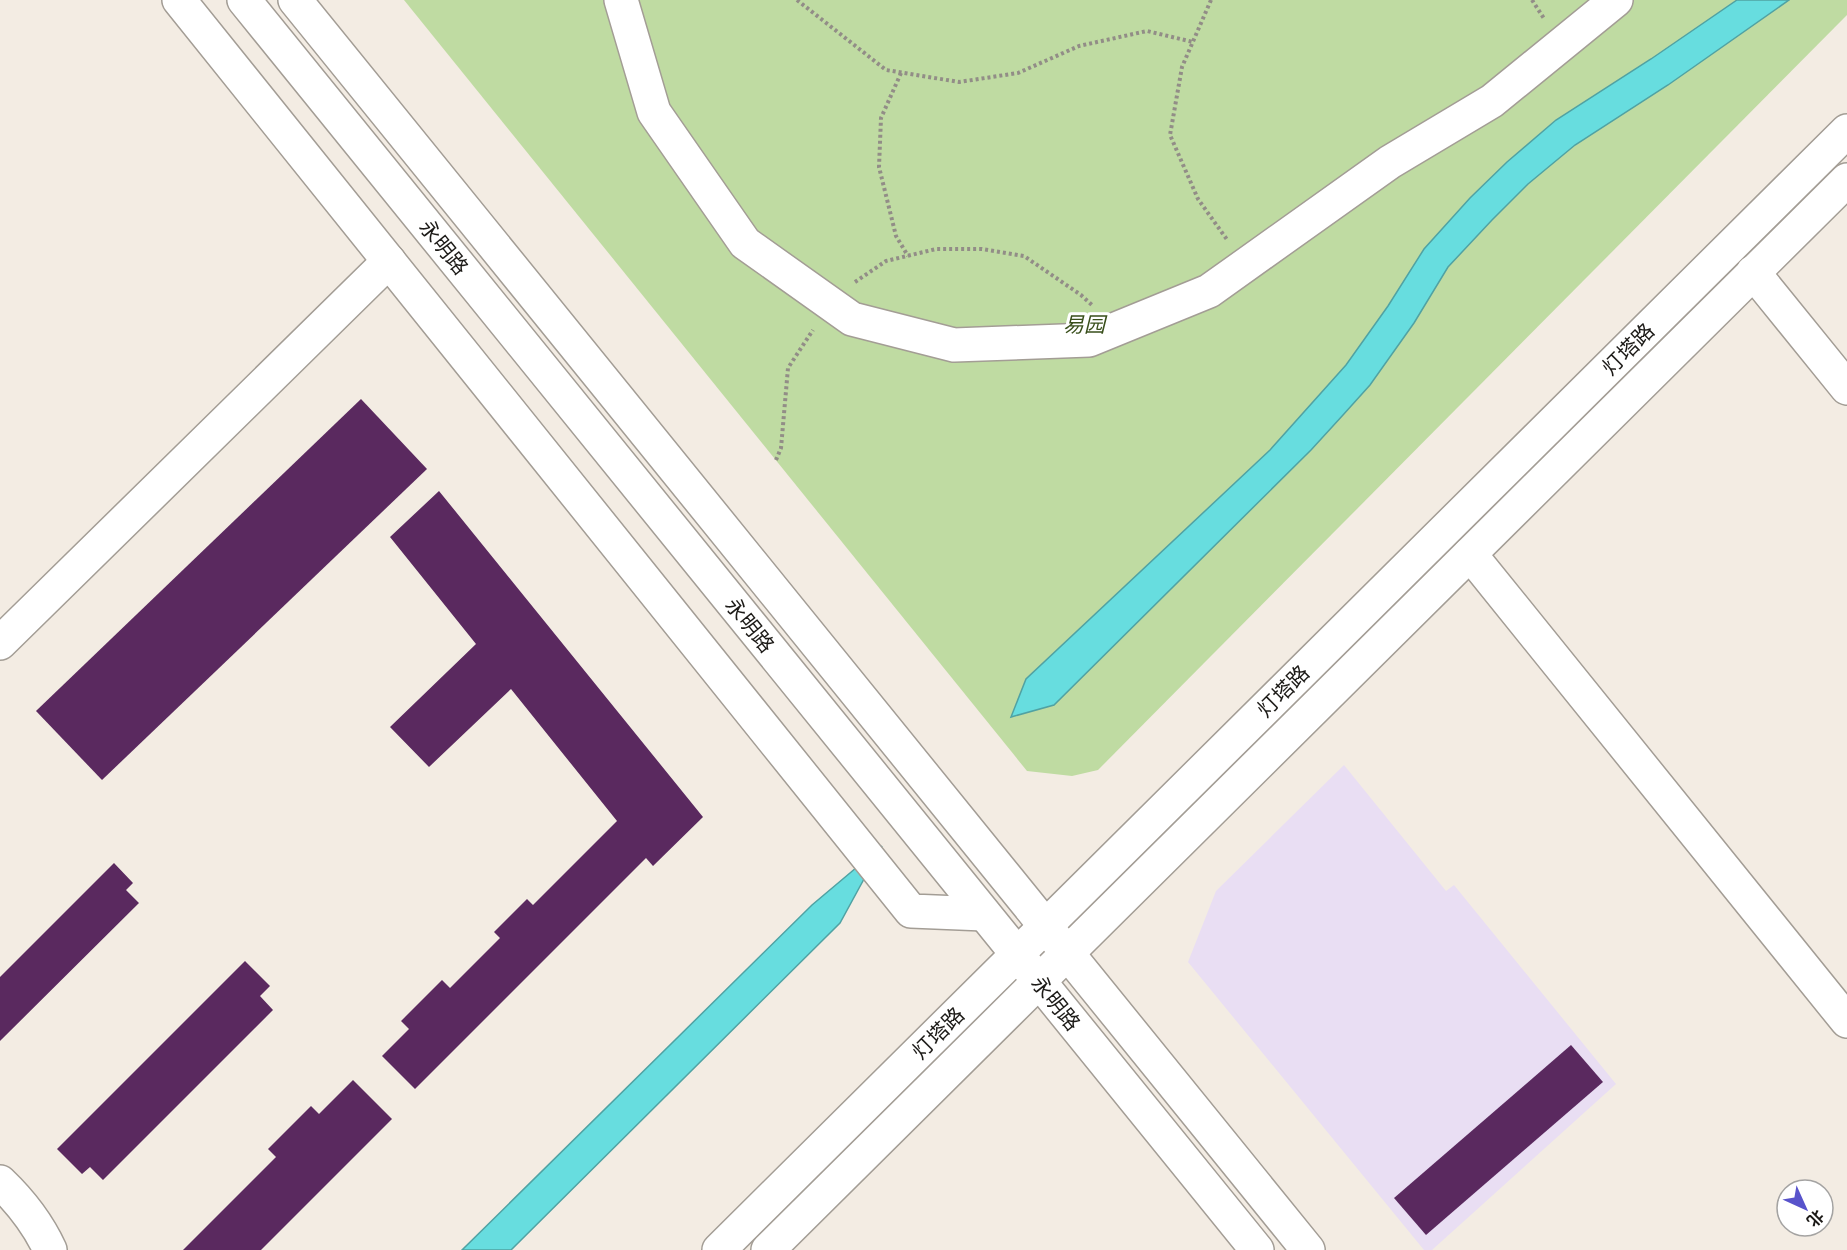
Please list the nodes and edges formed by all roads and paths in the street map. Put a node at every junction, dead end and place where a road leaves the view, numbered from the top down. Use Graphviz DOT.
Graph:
graph roads {
  1 [pos="179,0"];
  2 [pos="244,0"];
  3 [pos="295,0"];
  4 [pos="621,0"];
  5 [pos="797,0"];
  6 [pos="1211,0"];
  7 [pos="1616,0"];
  8 [pos="1192,42"];
  9 [pos="901,73"];
  10 [pos="1847,132"];
  11 [pos="1847,180"];
  12 [pos="908,256"];
  13 [pos="388,261"];
  14 [pos="1247,263"];
  15 [pos="1753,272"];
  16 [pos="1847,388"];
  17 [pos="1470,554"];
  18 [pos="0,644"];
  19 [pos="984,914"];
  20 [pos="1046,927"];
  21 [pos="1067,953"];
  22 [pos="1017,954"];
  23 [pos="1039,981"];
  24 [pos="1847,1021"];
  25 [pos="0,1182"];
  26 [pos="50,1250"];
  27 [pos="719,1250"];
  28 [pos="768,1250"];
  29 [pos="1257,1250"];
  30 [pos="1308,1250"];
  1 -- 13 [label="street"];
  2 -- 19 [label="street, 永明路"];
  3 -- 20 [label="street, 永明路"];
  4 -- 14 [label="street"];
  5 -- 9 [label="path"];
  6 -- 8 [label="path"];
  7 -- 14 [label="street"];
  8 -- 9 [label="path"];
  8 -- 14 [label="path"];
  9 -- 12 [label="path"];
  10 -- 20 [label="street, 灯塔路"];
  11 -- 15 [label="street, 灯塔路"];
  13 -- 18 [label="street"];
  13 -- 19 [label="street"];
  15 -- 16 [label="street"];
  15 -- 17 [label="street, 灯塔路"];
  17 -- 21 [label="street, 灯塔路"];
  17 -- 24 [label="street"];
  19 -- 22 [label="street, 永明路"];
  20 -- 21 [label="street, 永明路"];
  20 -- 22 [label="street, 灯塔路"];
  21 -- 23 [label="street, 灯塔路"];
  21 -- 30 [label="street, 永明路"];
  22 -- 23 [label="street, 永明路"];
  22 -- 27 [label="street, 灯塔路"];
  23 -- 28 [label="street, 灯塔路"];
  23 -- 29 [label="street, 永明路"];
  25 -- 26 [label="street"];
}
